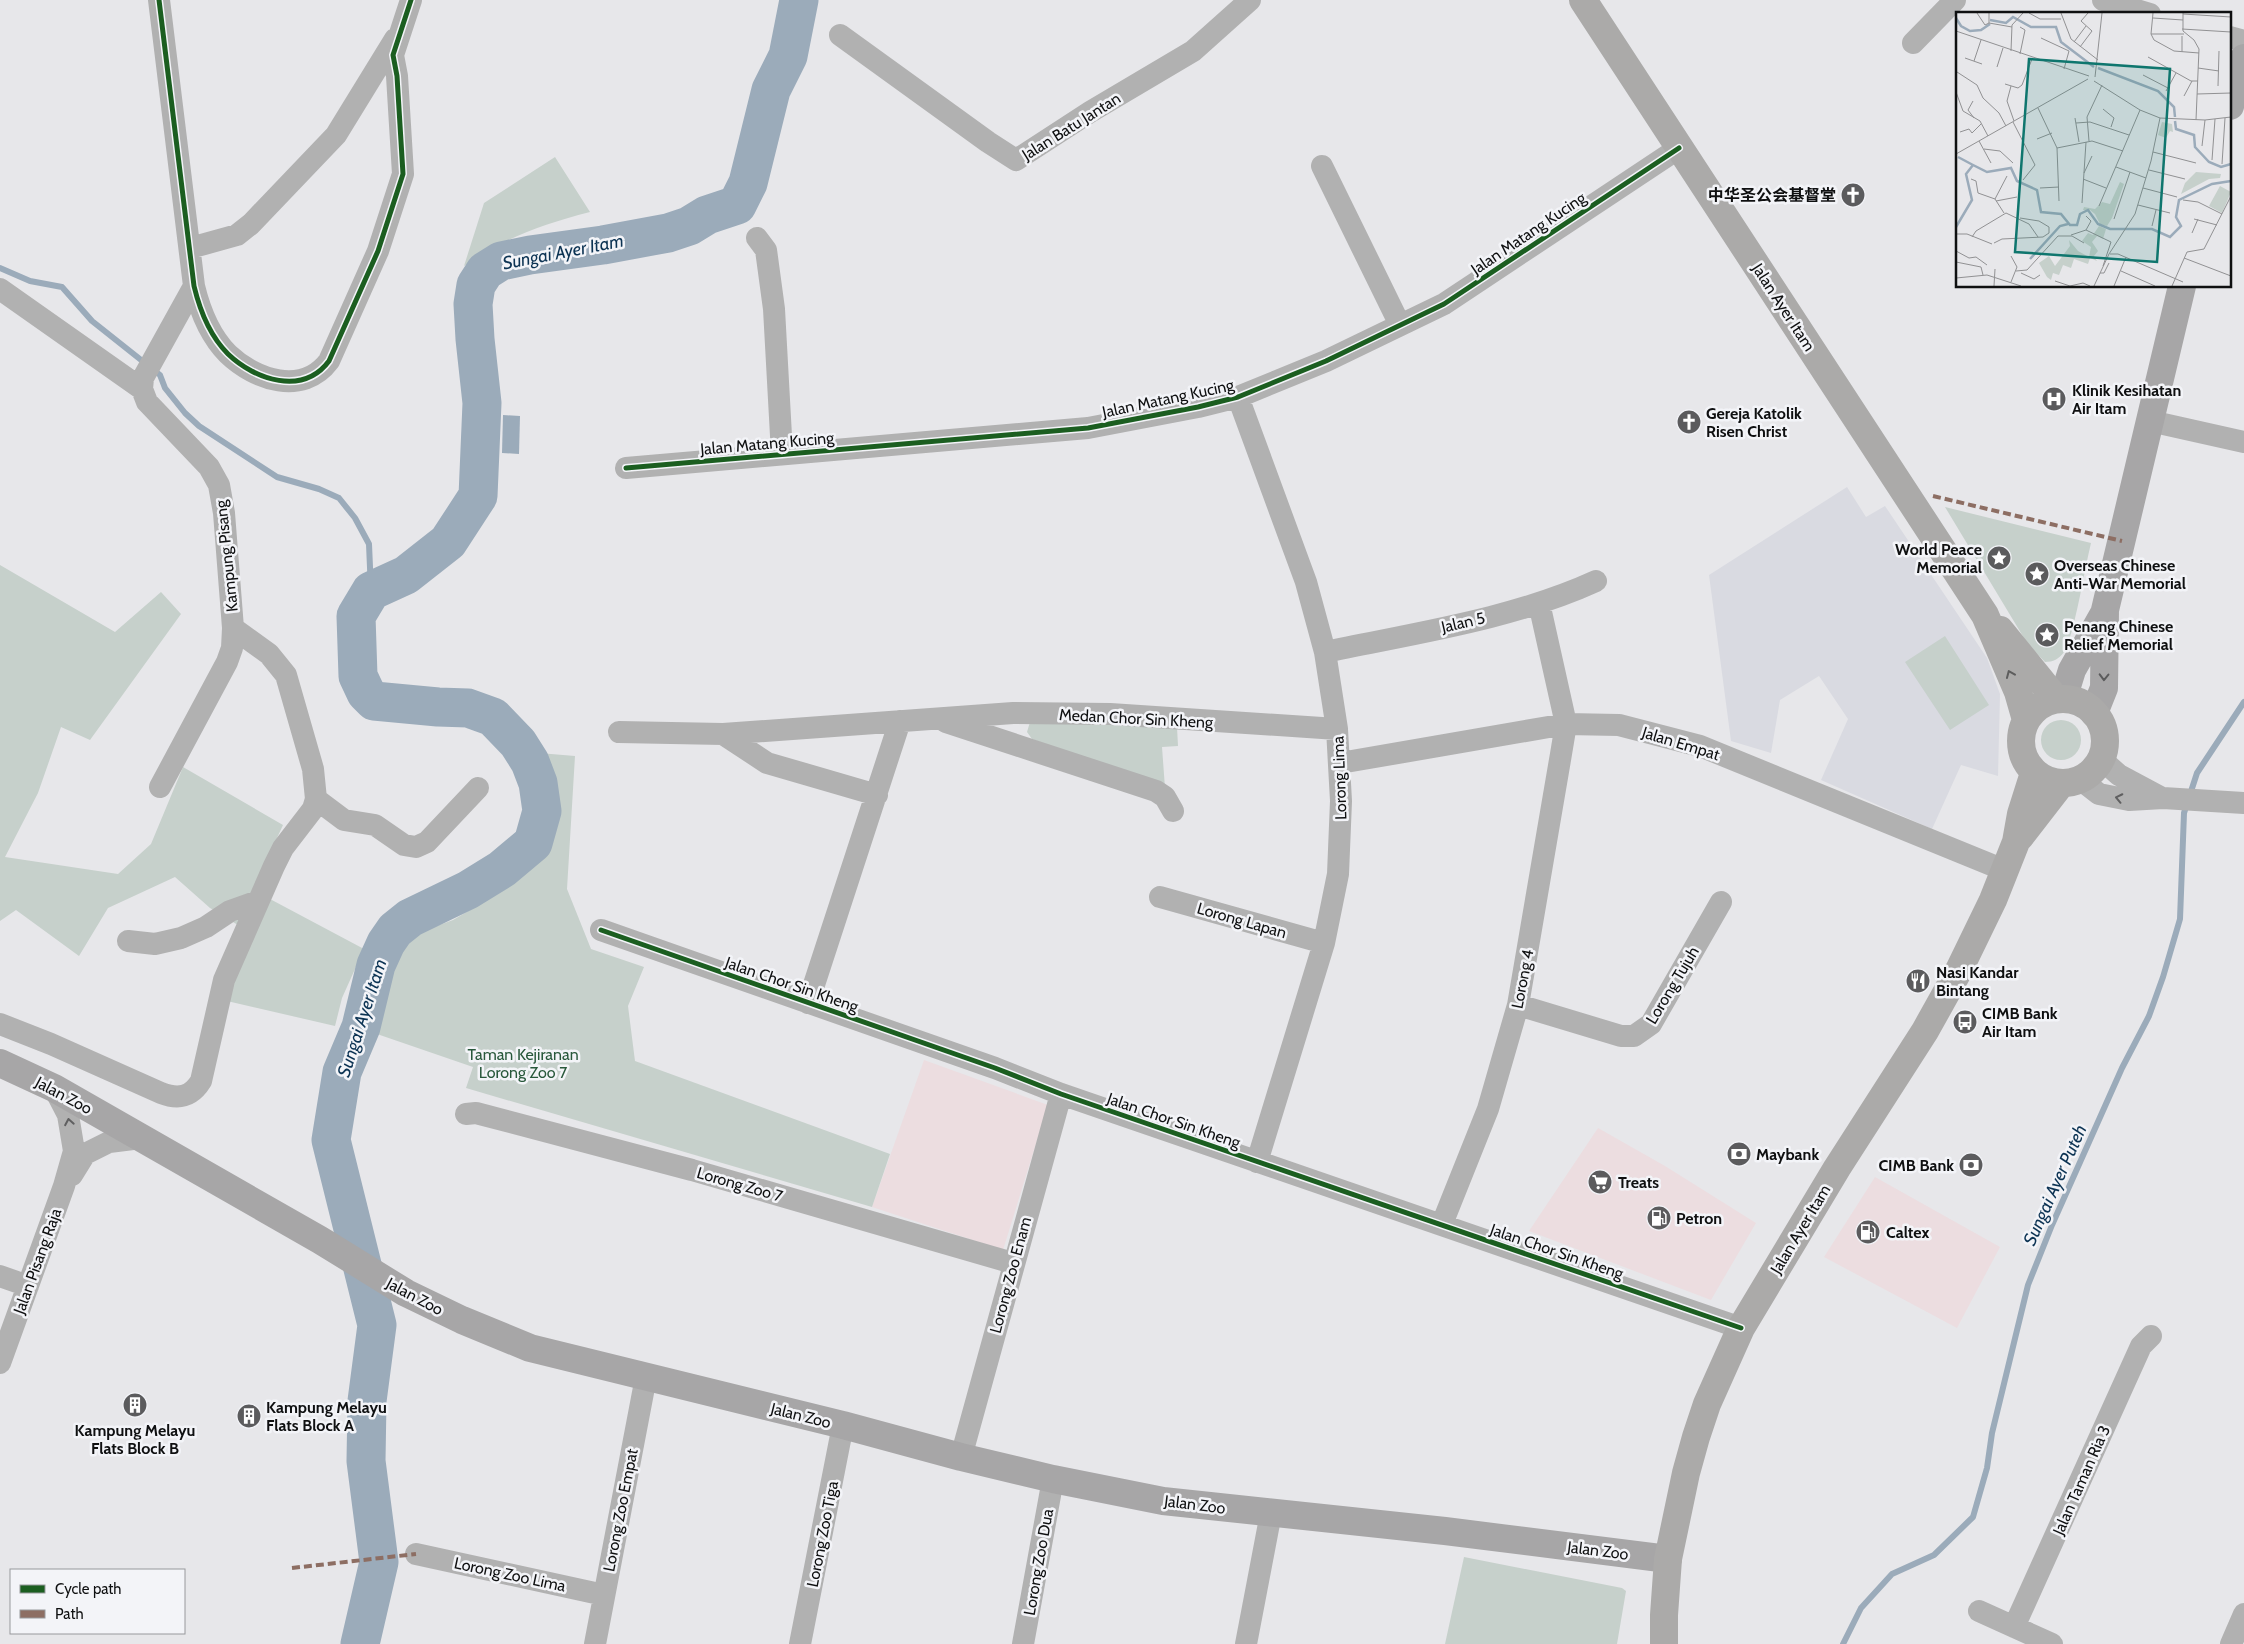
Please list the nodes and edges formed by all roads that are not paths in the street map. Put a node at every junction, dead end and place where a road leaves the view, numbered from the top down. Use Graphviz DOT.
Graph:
graph roads {
  1 [pos="159,0"];
  2 [pos="411,0"];
  3 [pos="1250,0"];
  4 [pos="1583,0"];
  5 [pos="1955,0"];
  6 [pos="2104,0"];
  7 [pos="2143,12"];
  8 [pos="399,31"];
  9 [pos="840,35"];
  10 [pos="1912,43"];
  11 [pos="2244,58"];
  12 [pos="2232,99"];
  13 [pos="1680,148"];
  14 [pos="1322,166"];
  15 [pos="757,238"];
  16 [pos="190,248"];
  17 [pos="194,286"];
  18 [pos="2182,288"];
  19 [pos="0,289"];
  20 [pos="1400,325"];
  21 [pos="147,373"];
  22 [pos="1238,397"];
  23 [pos="2150,422"];
  24 [pos="2244,442"];
  25 [pos="782,454"];
  26 [pos="626,468"];
  27 [pos="1596,581"];
  28 [pos="1539,603"];
  29 [pos="2105,610"];
  30 [pos="1985,615"];
  31 [pos="233,628"];
  32 [pos="1325,652"];
  33 [pos="2059,699"];
  34 [pos="2094,713"];
  35 [pos="936,718"];
  36 [pos="2026,720"];
  37 [pos="900,722"];
  38 [pos="1566,724"];
  39 [pos="1337,729"];
  40 [pos="619,732"];
  41 [pos="723,734"];
  42 [pos="2101,759"];
  43 [pos="1340,763"];
  44 [pos="2034,773"];
  45 [pos="2071,782"];
  46 [pos="160,787"];
  47 [pos="478,788"];
  48 [pos="877,795"];
  49 [pos="2163,798"];
  50 [pos="316,799"];
  51 [pos="2244,803"];
  52 [pos="1173,811"];
  53 [pos="2016,842"];
  54 [pos="2004,870"];
  55 [pos="1160,897"];
  56 [pos="258,901"];
  57 [pos="1721,902"];
  58 [pos="601,930"];
  59 [pos="128,941"];
  60 [pos="1324,943"];
  61 [pos="808,1003"];
  62 [pos="1518,1005"];
  63 [pos="0,1024"];
  64 [pos="0,1063"];
  65 [pos="54,1088"];
  66 [pos="1061,1094"];
  67 [pos="466,1114"];
  68 [pos="142,1138"];
  69 [pos="1257,1162"];
  70 [pos="64,1186"];
  71 [pos="1442,1224"];
  72 [pos="1013,1262"];
  73 [pos="0,1276"];
  74 [pos="28,1286"];
  75 [pos="1741,1328"];
  76 [pos="2151,1336"];
  77 [pos="0,1363"];
  78 [pos="646,1377"];
  79 [pos="843,1425"];
  80 [pos="961,1457"];
  81 [pos="1053,1479"];
  82 [pos="1271,1513"];
  83 [pos="416,1554"];
  84 [pos="1668,1560"];
  85 [pos="604,1595"];
  86 [pos="1979,1611"];
  87 [pos="2244,1614"];
  88 [pos="2014,1627"];
  89 [pos="595,1644"];
  90 [pos="800,1644"];
  91 [pos="1023,1644"];
  92 [pos="1246,1644"];
  93 [pos="1664,1644"];
  94 [pos="2052,1644"];
  95 [pos="2231,1644"];
  1 -- 16 [label="street"];
  2 -- 8 [label="street"];
  3 -- 9 [label="street, Jalan Batu Jantan"];
  4 -- 13 [label="main road, Jalan Ayer Itam"];
  5 -- 10 [label="street"];
  6 -- 7 [label="street"];
  8 -- 16 [label="street"];
  8 -- 17 [label="street"];
  11 -- 12 [label="main road"];
  13 -- 20 [label="street, Jalan Matang Kucing"];
  13 -- 30 [label="main road, Jalan Ayer Itam"];
  14 -- 20 [label="street"];
  15 -- 25 [label="street"];
  16 -- 17 [label="street"];
  17 -- 21 [label="street"];
  18 -- 23 [label="main road"];
  19 -- 21 [label="street, Kampung Pisang"];
  20 -- 22 [label="street, Jalan Matang Kucing"];
  21 -- 31 [label="street, Kampung Pisang"];
  22 -- 25 [label="street, Jalan Matang Kucing"];
  22 -- 32 [label="street, Lorong Lima"];
  23 -- 24 [label="street"];
  23 -- 29 [label="main road"];
  25 -- 26 [label="street, Jalan Matang Kucing"];
  27 -- 28 [label="street, Jalan 5"];
  28 -- 32 [label="street, Jalan 5"];
  28 -- 38 [label="street"];
  29 -- 33 [label="main road"];
  29 -- 34 [label="main road, one-way"];
  30 -- 33 [label="main road, Jalan Ayer Itam"];
  36 -- 30 [label="main road, Jalan Ayer Itam, one-way"];
  31 -- 46 [label="street, Kampung Pisang"];
  31 -- 50 [label="street"];
  32 -- 39 [label="street, Lorong Lima"];
  33 -- 34 [label="main road"];
  33 -- 36 [label="main road"];
  34 -- 42 [label="main road"];
  35 -- 37 [label="street, Medan Chor Sin Kheng"];
  35 -- 39 [label="street, Medan Chor Sin Kheng"];
  35 -- 52 [label="street, Medan Chor Sin Kheng"];
  36 -- 44 [label="main road"];
  37 -- 41 [label="street, Medan Chor Sin Kheng"];
  37 -- 48 [label="street, Jalan Chor Sin Kheng"];
  38 -- 43 [label="street, Jalan Empat"];
  38 -- 54 [label="street, Jalan Empat"];
  38 -- 62 [label="street, Lorong 4"];
  39 -- 43 [label="street, Lorong Lima"];
  40 -- 41 [label="street, Medan Chor Sin Kheng"];
  41 -- 48 [label="street"];
  42 -- 45 [label="main road"];
  42 -- 49 [label="street"];
  43 -- 60 [label="street, Lorong Lima"];
  44 -- 45 [label="main road"];
  44 -- 53 [label="main road, Jalan Ayer Itam"];
  49 -- 45 [label="street, one-way"];
  45 -- 53 [label="main road, Jalan Ayer Itam"];
  47 -- 50 [label="street"];
  48 -- 61 [label="street, Jalan Chor Sin Kheng"];
  49 -- 51 [label="street"];
  50 -- 56 [label="street"];
  53 -- 54 [label="main road, Jalan Ayer Itam"];
  54 -- 75 [label="main road, Jalan Ayer Itam"];
  55 -- 60 [label="street, Lorong Lapan"];
  56 -- 59 [label="street"];
  56 -- 63 [label="street"];
  57 -- 62 [label="street, Lorong Tujuh"];
  58 -- 61 [label="street, Jalan Chor Sin Kheng"];
  60 -- 69 [label="street, Lorong Lima"];
  61 -- 66 [label="street, Jalan Chor Sin Kheng"];
  62 -- 71 [label="street, Lorong 4"];
  64 -- 65 [label="main road, Jalan Zoo"];
  65 -- 68 [label="main road, Jalan Zoo"];
  70 -- 65 [label="street, Jalan Pisang Raja, one-way"];
  66 -- 69 [label="street, Jalan Chor Sin Kheng"];
  66 -- 72 [label="street, Lorong Zoo Enam"];
  67 -- 72 [label="street, Lorong Zoo 7"];
  68 -- 70 [label="street, Jalan Pisang Raja"];
  68 -- 78 [label="main road, Jalan Zoo"];
  69 -- 71 [label="street, Jalan Chor Sin Kheng"];
  70 -- 74 [label="street, Jalan Pisang Raja"];
  71 -- 75 [label="street, Jalan Chor Sin Kheng"];
  72 -- 80 [label="street, Lorong Zoo Enam"];
  73 -- 74 [label="street"];
  74 -- 77 [label="street, Jalan Pisang Raja"];
  75 -- 84 [label="main road, Jalan Ayer Itam"];
  76 -- 88 [label="street, Jalan Taman Ria 3"];
  78 -- 79 [label="main road, Jalan Zoo"];
  78 -- 85 [label="street, Lorong Zoo Empat"];
  79 -- 80 [label="main road, Jalan Zoo"];
  79 -- 90 [label="street, Lorong Zoo Tiga"];
  80 -- 81 [label="main road, Jalan Zoo"];
  81 -- 82 [label="main road, Jalan Zoo"];
  81 -- 91 [label="street, Lorong Zoo Dua"];
  82 -- 84 [label="main road, Jalan Zoo"];
  82 -- 92 [label="street"];
  83 -- 85 [label="street, Lorong Zoo Lima"];
  84 -- 93 [label="main road, Jalan Ayer Itam"];
  85 -- 89 [label="street, Lorong Zoo Empat"];
  86 -- 88 [label="street"];
  87 -- 95 [label="street"];
  88 -- 94 [label="street"];
}
